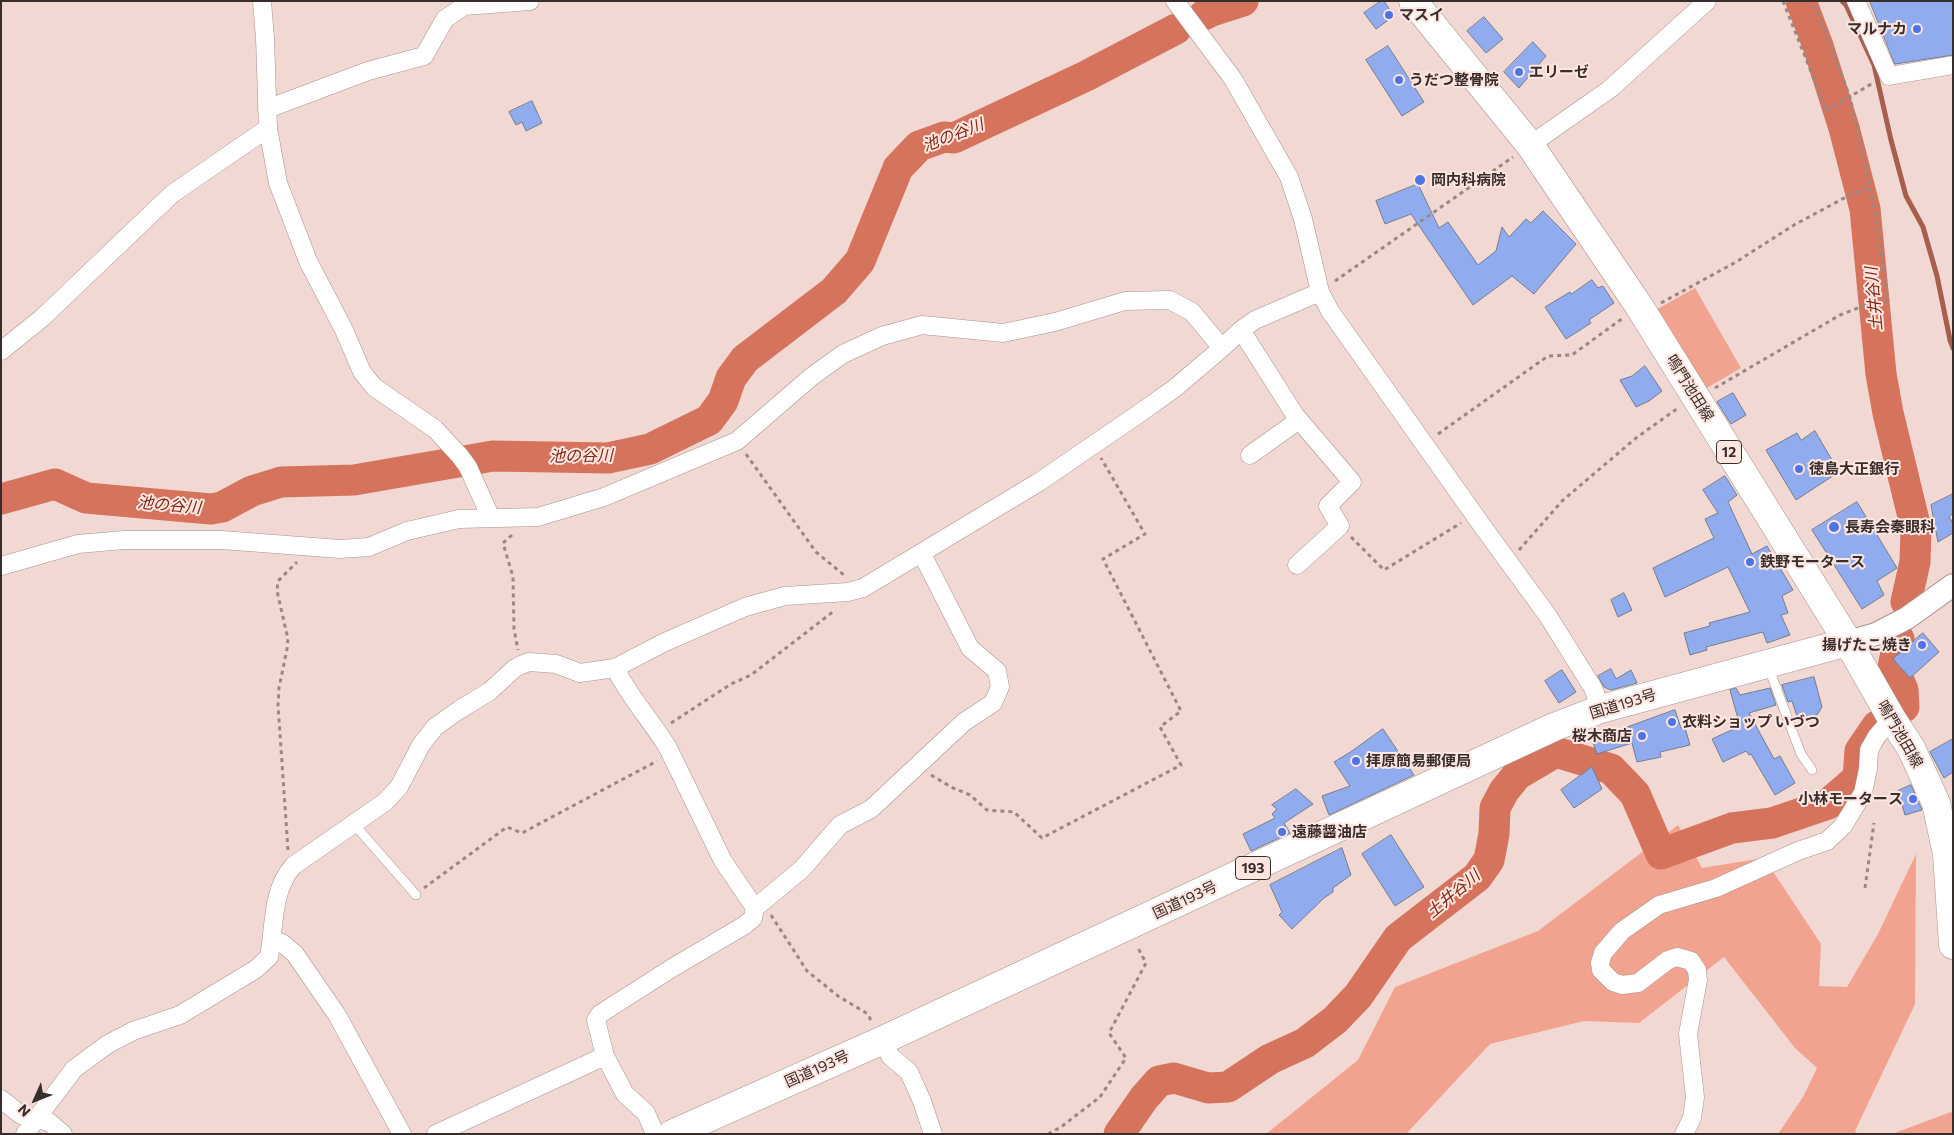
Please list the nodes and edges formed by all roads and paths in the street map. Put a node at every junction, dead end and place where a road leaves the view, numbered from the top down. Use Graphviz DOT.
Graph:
graph roads {
  1 [pos="262,1"];
  2 [pos="530,1"];
  3 [pos="1175,1"];
  4 [pos="1413,1"];
  5 [pos="1707,1"];
  6 [pos="1784,1"];
  7 [pos="1813,1"];
  8 [pos="1856,1"];
  9 [pos="1953,65"];
  10 [pos="1872,84"];
  11 [pos="1850,97"];
  12 [pos="267,109"];
  13 [pos="268,128"];
  14 [pos="1530,146"];
  15 [pos="1869,187"];
  16 [pos="1320,292"];
  17 [pos="1641,309"];
  18 [pos="1241,330"];
  19 [pos="1222,348"];
  20 [pos="1,351"];
  21 [pos="1695,397"];
  22 [pos="1300,420"];
  23 [pos="737,442"];
  24 [pos="1424,444"];
  25 [pos="1093,445"];
  26 [pos="1250,456"];
  27 [pos="1474,515"];
  28 [pos="532,517"];
  29 [pos="491,518"];
  30 [pos="1340,526"];
  31 [pos="306,546"];
  32 [pos="922,554"];
  33 [pos="1508,562"];
  34 [pos="1298,565"];
  35 [pos="1,566"];
  36 [pos="1953,585"];
  37 [pos="859,589"];
  38 [pos="1848,642"];
  39 [pos="1767,663"];
  40 [pos="521,665"];
  41 [pos="615,668"];
  42 [pos="1601,709"];
  43 [pos="1892,719"];
  44 [pos="658,731"];
  45 [pos="671,754"];
  46 [pos="920,764"];
  47 [pos="1812,770"];
  48 [pos="354,823"];
  49 [pos="1874,823"];
  50 [pos="293,866"];
  51 [pos="1865,888"];
  52 [pos="419,893"];
  53 [pos="759,904"];
  54 [pos="1127,927"];
  55 [pos="272,940"];
  56 [pos="1953,945"];
  57 [pos="882,1040"];
  58 [pos="605,1056"];
  59 [pos="1,1099"];
  60 [pos="38,1118"];
  61 [pos="25,1134"];
  62 [pos="62,1134"];
  63 [pos="402,1134"];
  64 [pos="436,1134"];
  65 [pos="655,1134"];
  66 [pos="672,1134"];
  67 [pos="934,1134"];
  68 [pos="1048,1134"];
  69 [pos="1684,1134"];
  1 -- 12 [label="street"];
  2 -- 12 [label="street"];
  3 -- 16 [label="street"];
  4 -- 14 [label="main road, 鳴門池田線 / 12"];
  5 -- 14 [label="street"];
  6 -- 11 [label="path"];
  7 -- 11 [label="path"];
  8 -- 9 [label="street"];
  10 -- 11 [label="path"];
  11 -- 15 [label="path"];
  12 -- 13 [label="street"];
  13 -- 20 [label="street"];
  13 -- 29 [label="street"];
  14 -- 16 [label="path"];
  14 -- 17 [label="main road, 鳴門池田線 / 12"];
  15 -- 17 [label="path"];
  15 -- 21 [label="path"];
  16 -- 18 [label="street"];
  16 -- 24 [label="street"];
  17 -- 21 [label="main road, 鳴門池田線 / 12"];
  17 -- 24 [label="path"];
  18 -- 19 [label="street"];
  18 -- 22 [label="street"];
  19 -- 23 [label="street"];
  19 -- 25 [label="street"];
  21 -- 33 [label="path"];
  21 -- 38 [label="main road, 鳴門池田線 / 12"];
  22 -- 26 [label="street"];
  22 -- 30 [label="street"];
  23 -- 28 [label="street"];
  23 -- 37 [label="path"];
  24 -- 27 [label="street"];
  25 -- 32 [label="street"];
  25 -- 46 [label="path"];
  27 -- 30 [label="path"];
  27 -- 33 [label="street"];
  28 -- 29 [label="street"];
  28 -- 40 [label="path"];
  29 -- 31 [label="street"];
  30 -- 34 [label="street"];
  31 -- 35 [label="street"];
  31 -- 50 [label="path"];
  32 -- 37 [label="street"];
  32 -- 46 [label="street"];
  33 -- 42 [label="street"];
  36 -- 38 [label="street"];
  37 -- 41 [label="street"];
  37 -- 44 [label="path"];
  38 -- 39 [label="main road, 国道193号 / 193"];
  38 -- 43 [label="main road, 鳴門池田線 / 12"];
  39 -- 42 [label="main road, 国道193号 / 193"];
  39 -- 47 [label="lane"];
  40 -- 41 [label="street"];
  40 -- 48 [label="street"];
  41 -- 44 [label="street"];
  42 -- 54 [label="main road, 国道193号 / 193"];
  43 -- 56 [label="main road, 鳴門池田線 / 12"];
  43 -- 69 [label="street"];
  44 -- 45 [label="street"];
  45 -- 52 [label="path"];
  45 -- 53 [label="street"];
  46 -- 53 [label="street"];
  48 -- 50 [label="street"];
  48 -- 52 [label="lane"];
  49 -- 51 [label="path"];
  50 -- 55 [label="street"];
  53 -- 57 [label="path"];
  53 -- 58 [label="street"];
  54 -- 57 [label="main road, 国道193号 / 193"];
  54 -- 68 [label="path"];
  55 -- 60 [label="street"];
  55 -- 63 [label="street"];
  57 -- 66 [label="main road, 国道193号 / 193"];
  57 -- 67 [label="street"];
  58 -- 64 [label="street"];
  58 -- 65 [label="street"];
  59 -- 60 [label="street"];
  60 -- 61 [label="street"];
  60 -- 62 [label="street"];
}
